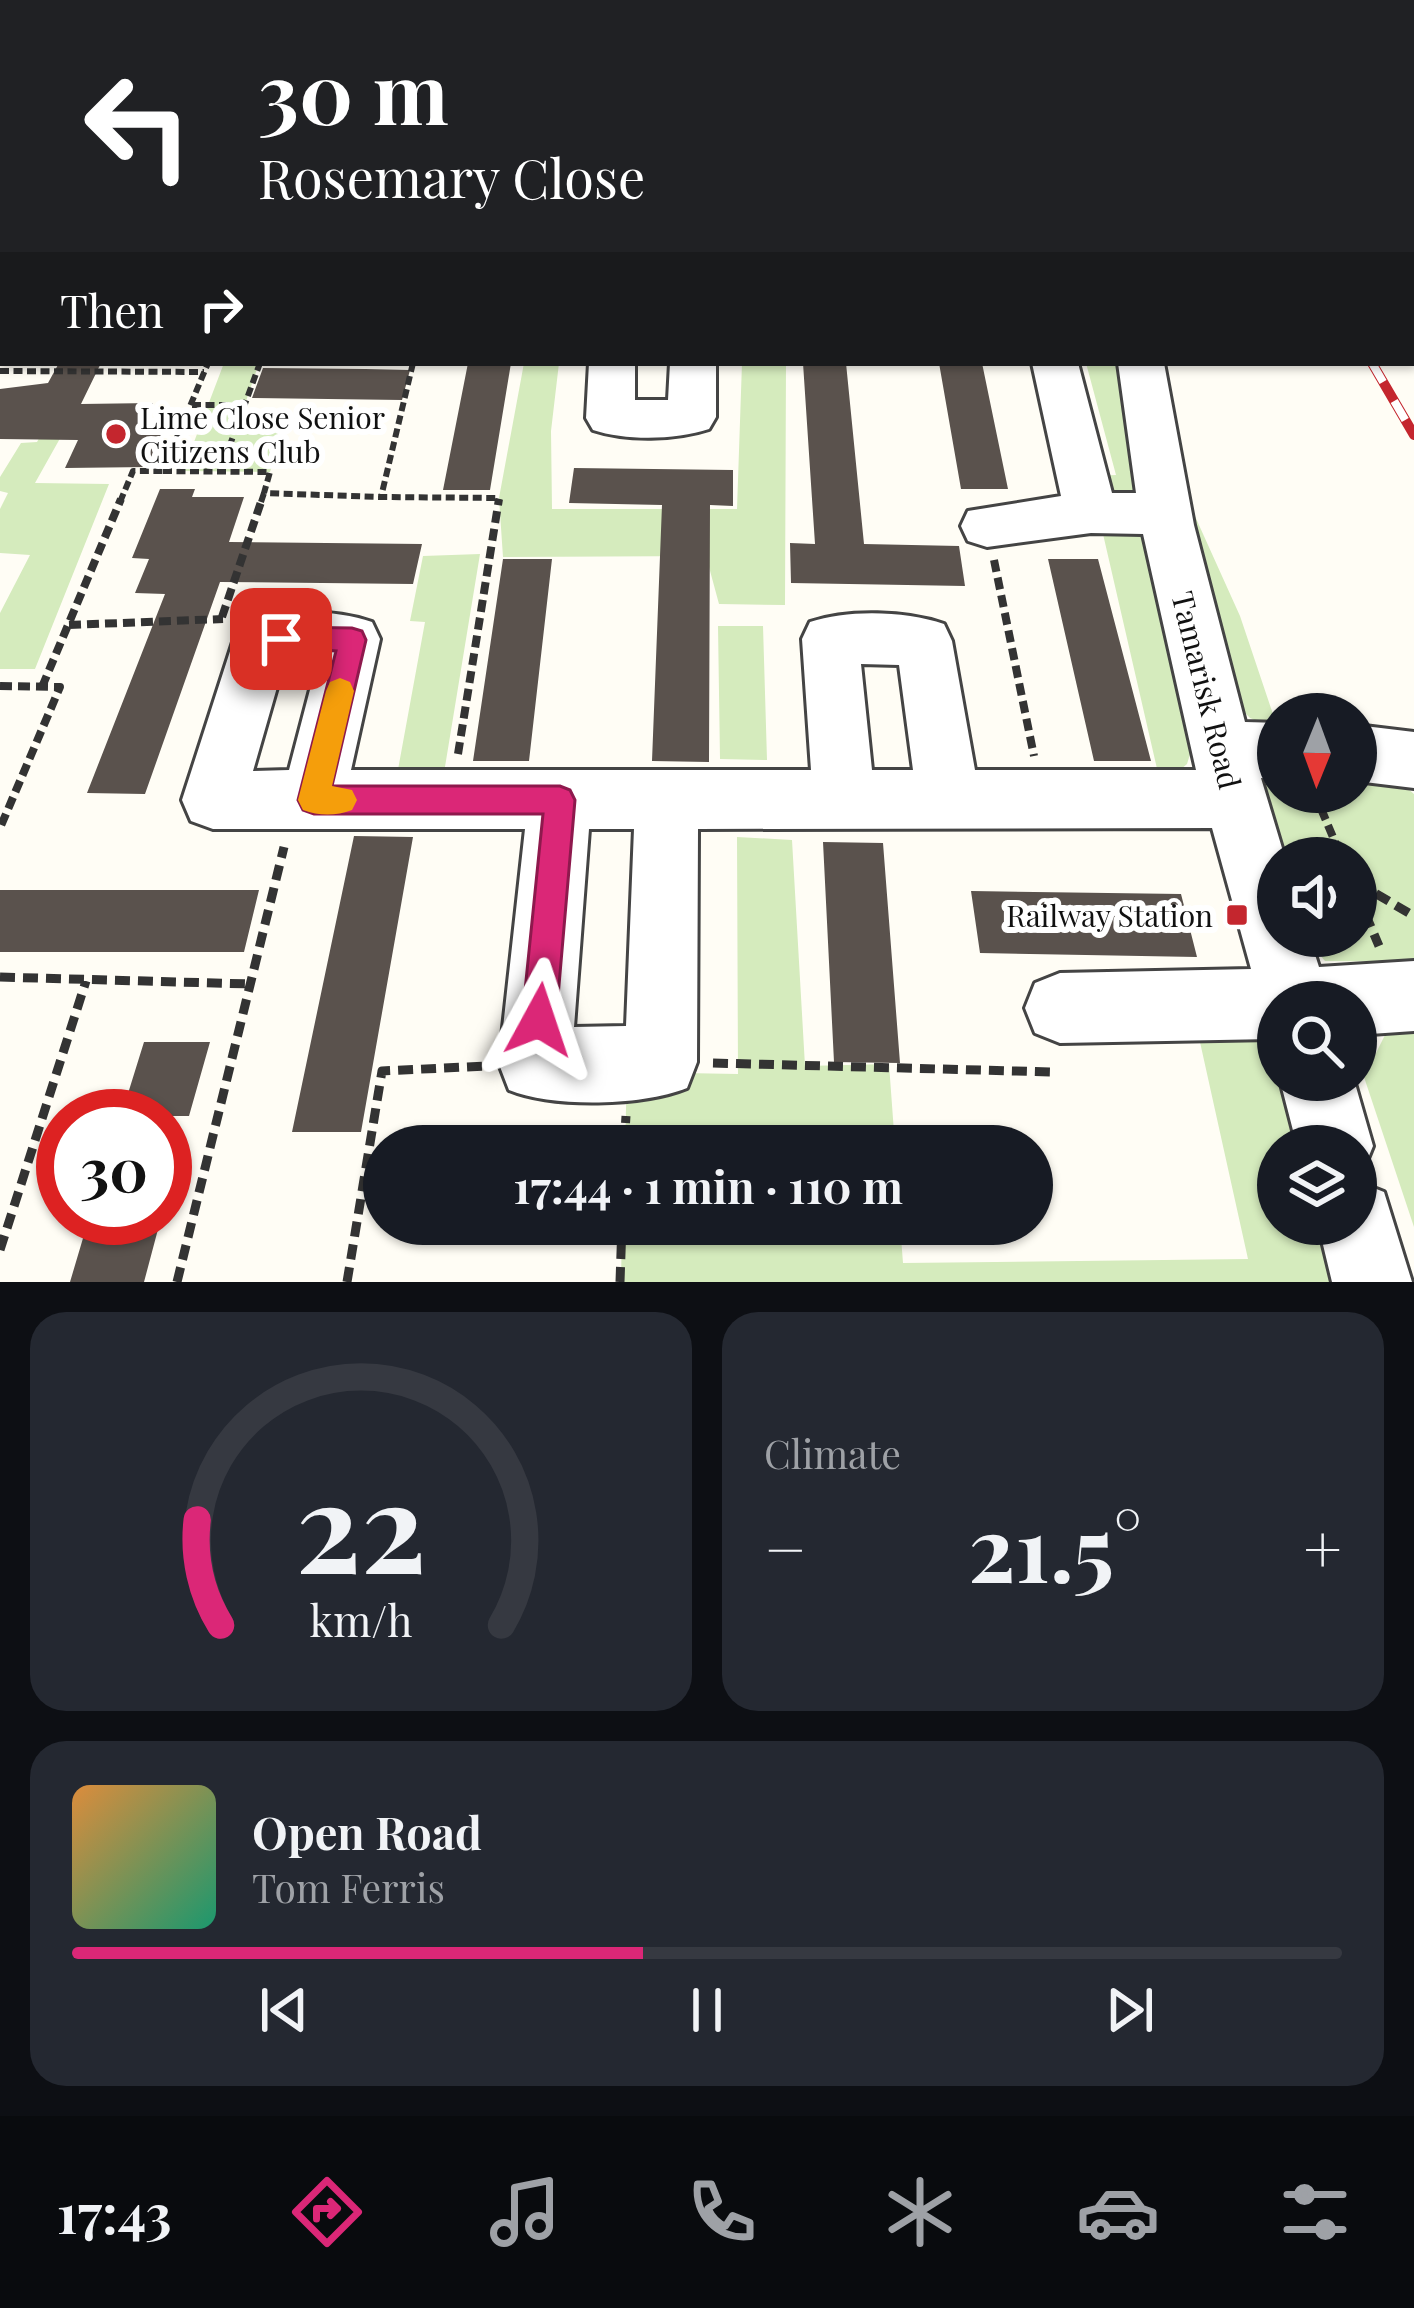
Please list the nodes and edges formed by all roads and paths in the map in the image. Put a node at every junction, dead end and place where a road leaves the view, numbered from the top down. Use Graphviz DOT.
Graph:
graph roads {
  1 [pos="138,366"];
  2 [pos="259,366"];
  3 [pos="412,366"];
  4 [pos="612,366"];
  5 [pos="693,366"];
  6 [pos="1056,366"];
  7 [pos="1142,366"];
  8 [pos="206,367"];
  9 [pos="190,405"];
  10 [pos="244,405"];
  11 [pos="164,471"];
  12 [pos="220,472"];
  13 [pos="264,493"];
  14 [pos="381,497"];
  15 [pos="1091,513"];
  16 [pos="1165,514"];
  17 [pos="987,526"];
  18 [pos="222,619"];
  19 [pos="68,625"];
  20 [pos="281,639"];
  21 [pos="0,686"];
  22 [pos="43,687"];
  23 [pos="1245,766"];
  24 [pos="455,772"];
  25 [pos="844,799"];
  26 [pos="1043,799"];
  27 [pos="305,800"];
  28 [pos="560,800"];
  29 [pos="667,800"];
  30 [pos="949,800"];
  31 [pos="0,828"];
  32 [pos="1377,895"];
  33 [pos="1414,916"];
  34 [pos="0,977"];
  35 [pos="86,981"];
  36 [pos="1291,981"];
  37 [pos="250,984"];
  38 [pos="1414,996"];
  39 [pos="1377,998"];
  40 [pos="1257,1007"];
  41 [pos="1057,1040"];
  42 [pos="661,1062"];
  43 [pos="536,1064"];
  44 [pos="621,1245"];
  45 [pos="1362,1245"];
  46 [pos="0,1250"];
  47 [pos="177,1282"];
  48 [pos="347,1282"];
  49 [pos="620,1282"];
  50 [pos="1372,1282"];
  1 -- 8 [label="path"];
  2 -- 10 [label="path"];
  3 -- 14 [label="path"];
  4 -- 5 [label="street"];
  6 -- 15 [label="street"];
  7 -- 16 [label="street, Tamarisk Road"];
  8 -- 9 [label="path"];
  9 -- 10 [label="path"];
  9 -- 11 [label="path"];
  10 -- 12 [label="path"];
  11 -- 12 [label="path"];
  11 -- 19 [label="path"];
  12 -- 13 [label="path"];
  13 -- 14 [label="path"];
  13 -- 18 [label="path"];
  14 -- 24 [label="path"];
  15 -- 16 [label="street"];
  15 -- 17 [label="street"];
  16 -- 23 [label="street, Tamarisk Road"];
  17 -- 26 [label="path"];
  18 -- 19 [label="path"];
  18 -- 20 [label="path"];
  19 -- 22 [label="path"];
  20 -- 27 [label="street"];
  20 -- 27 [label="street"];
  21 -- 22 [label="path"];
  22 -- 31 [label="path"];
  23 -- 26 [label="street"];
  23 -- 36 [label="street, Tamarisk Road"];
  25 -- 29 [label="street"];
  25 -- 30 [label="street"];
  25 -- 30 [label="street"];
  26 -- 30 [label="street"];
  27 -- 28 [label="street"];
  27 -- 37 [label="path"];
  28 -- 29 [label="street"];
  28 -- 43 [label="street"];
  29 -- 42 [label="street"];
  32 -- 33 [label="path"];
  34 -- 35 [label="path"];
  35 -- 37 [label="path"];
  35 -- 46 [label="path"];
  37 -- 47 [label="path"];
  38 -- 39 [label="street"];
  40 -- 41 [label="street"];
  41 -- 42 [label="path"];
  42 -- 43 [label="street"];
  43 -- 48 [label="path"];
  44 -- 49 [label="path"];
  45 -- 50 [label="street"];
}
